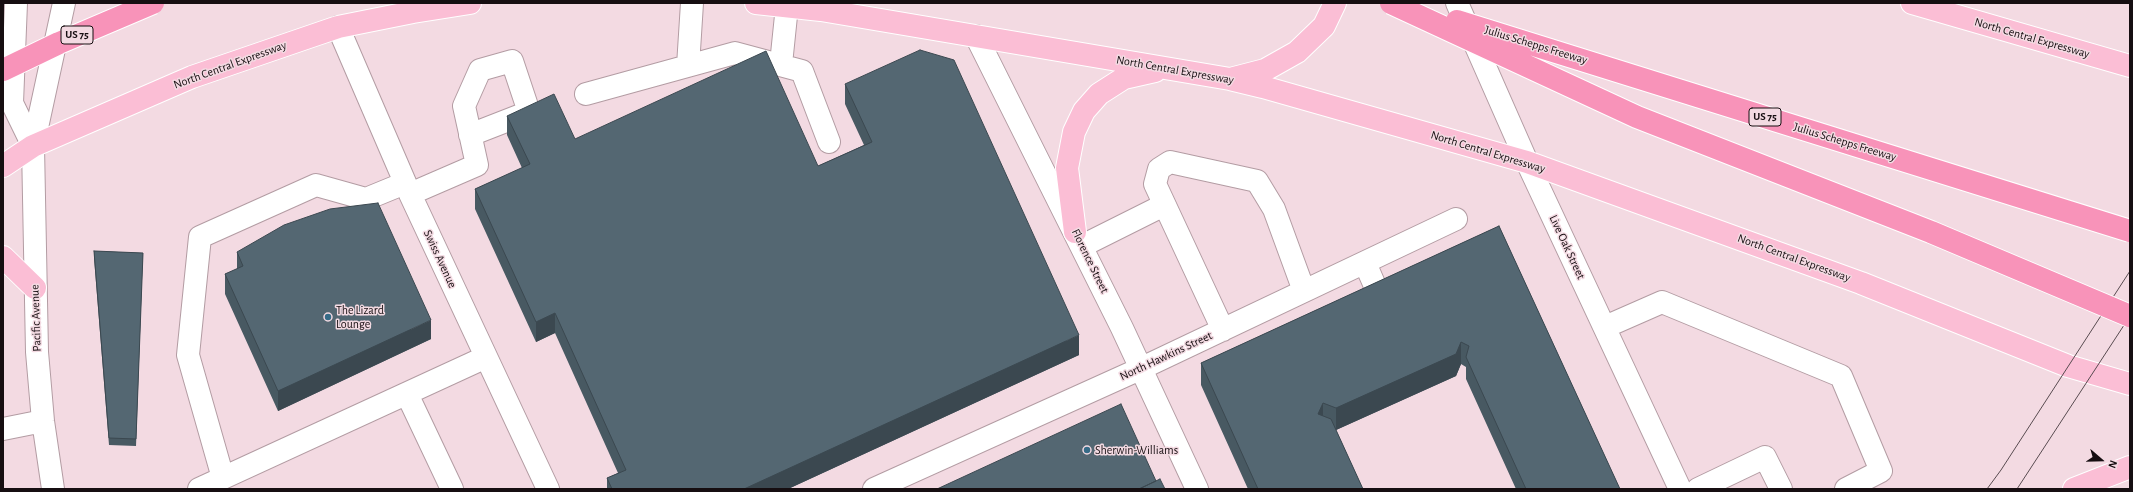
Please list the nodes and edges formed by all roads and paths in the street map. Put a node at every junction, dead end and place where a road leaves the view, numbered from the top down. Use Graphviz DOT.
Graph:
graph roads {
  1 [pos="16,3"];
  2 [pos="64,3"];
  3 [pos="153,3"];
  4 [pos="470,3"];
  5 [pos="692,3"];
  6 [pos="756,3"];
  7 [pos="1335,3"];
  8 [pos="1391,3"];
  9 [pos="1400,3"];
  10 [pos="1457,3"];
  11 [pos="1912,3"];
  12 [pos="805,6"];
  13 [pos="338,27"];
  14 [pos="976,36"];
  15 [pos="781,64"];
  16 [pos="688,66"];
  17 [pos="2130,66"];
  18 [pos="1166,68"];
  19 [pos="3,70"];
  20 [pos="1230,79"];
  21 [pos="586,94"];
  22 [pos="470,135"];
  23 [pos="829,142"];
  24 [pos="33,146"];
  25 [pos="1527,162"];
  26 [pos="3,166"];
  27 [pos="407,188"];
  28 [pos="1164,205"];
  29 [pos="1456,220"];
  30 [pos="2130,231"];
  31 [pos="1079,239"];
  32 [pos="3,257"];
  33 [pos="1365,263"];
  34 [pos="35,288"];
  35 [pos="1304,291"];
  36 [pos="1382,302"];
  37 [pos="2130,316"];
  38 [pos="1605,327"];
  39 [pos="1223,330"];
  40 [pos="486,357"];
  41 [pos="1142,368"];
  42 [pos="2130,384"];
  43 [pos="407,394"];
  44 [pos="43,421"];
  45 [pos="3,429"];
  46 [pos="2130,467"];
  47 [pos="223,478"];
  48 [pos="53,489"];
  49 [pos="199,489"];
  50 [pos="452,489"];
  51 [pos="548,489"];
  52 [pos="874,489"];
  53 [pos="1197,489"];
  54 [pos="1680,489"];
  55 [pos="1698,489"];
  56 [pos="1781,489"];
  57 [pos="1846,489"];
  58 [pos="2074,489"];
  1 -- 24 [label="street, Pacific Avenue"];
  2 -- 24 [label="street, Pacific Avenue"];
  3 -- 19 [label="highway, US 75, bridge"];
  4 -- 13 [label="main road, North Central Expressway"];
  5 -- 16 [label="street"];
  6 -- 12 [label="main road, North Central Expressway"];
  7 -- 20 [label="main road"];
  8 -- 37 [label="highway, bridge"];
  9 -- 30 [label="highway, Julius Schepps Freeway / US 75, bridge"];
  10 -- 25 [label="street, Live Oak Street"];
  11 -- 17 [label="main road, North Central Expressway"];
  12 -- 14 [label="main road, North Central Expressway"];
  12 -- 15 [label="street"];
  13 -- 24 [label="main road, North Central Expressway"];
  13 -- 27 [label="street, Swiss Avenue"];
  14 -- 18 [label="main road, North Central Expressway"];
  14 -- 31 [label="street, Florence Street"];
  15 -- 16 [label="street"];
  15 -- 23 [label="street"];
  16 -- 21 [label="street"];
  18 -- 20 [label="main road, North Central Expressway"];
  18 -- 31 [label="main road"];
  20 -- 25 [label="main road, North Central Expressway"];
  22 -- 27 [label="street"];
  24 -- 26 [label="main road, North Central Expressway"];
  24 -- 34 [label="street, Pacific Avenue"];
  25 -- 38 [label="street, Live Oak Street"];
  25 -- 42 [label="main road, North Central Expressway"];
  27 -- 40 [label="street, Swiss Avenue"];
  27 -- 47 [label="street"];
  28 -- 31 [label="street"];
  28 -- 35 [label="street"];
  28 -- 39 [label="street"];
  29 -- 33 [label="street, North Hawkins Street"];
  31 -- 41 [label="street, Florence Street"];
  32 -- 34 [label="main road"];
  33 -- 35 [label="street, North Hawkins Street"];
  33 -- 36 [label="street"];
  34 -- 44 [label="street, Pacific Avenue"];
  35 -- 39 [label="street, North Hawkins Street"];
  38 -- 54 [label="street, Live Oak Street"];
  38 -- 57 [label="street"];
  39 -- 41 [label="street, North Hawkins Street"];
  40 -- 43 [label="street"];
  40 -- 51 [label="street, Swiss Avenue"];
  41 -- 52 [label="street, North Hawkins Street"];
  41 -- 53 [label="street, Florence Street"];
  43 -- 47 [label="street"];
  43 -- 50 [label="street"];
  44 -- 45 [label="street"];
  44 -- 48 [label="street, Pacific Avenue"];
  46 -- 58 [label="main road"];
  47 -- 49 [label="street"];
  55 -- 56 [label="street"];
}
